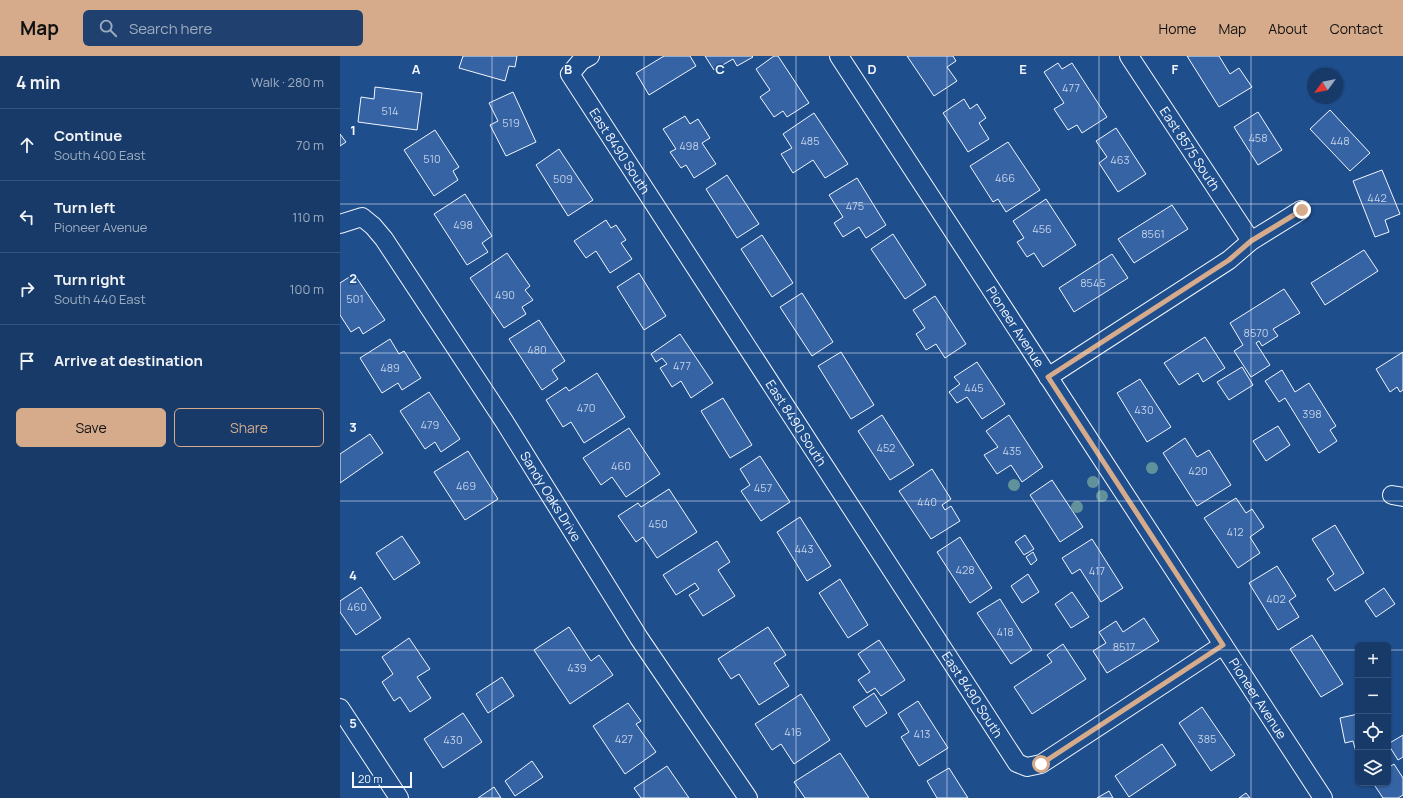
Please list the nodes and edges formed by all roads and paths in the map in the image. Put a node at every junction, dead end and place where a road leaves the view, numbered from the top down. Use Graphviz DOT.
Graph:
graph roads {
  1 [pos="590,56"];
  2 [pos="839,56"];
  3 [pos="1129,56"];
  4 [pos="1302,210"];
  5 [pos="340,224"];
  6 [pos="1251,241"];
  7 [pos="1048,377"];
  8 [pos="1223,645"];
  9 [pos="340,708"];
  10 [pos="399,798"];
  11 [pos="748,798"];
  12 [pos="1323,798"];
  1 -- 8 [label="street, East 8490 South"];
  2 -- 7 [label="street, Pioneer Avenue"];
  3 -- 6 [label="street, East 8575 South"];
  4 -- 6 [label="street"];
  5 -- 11 [label="street, Sandy Oaks Drive"];
  6 -- 7 [label="street"];
  7 -- 8 [label="street, Pioneer Avenue"];
  8 -- 12 [label="street, Pioneer Avenue"];
  9 -- 10 [label="street"];
}
